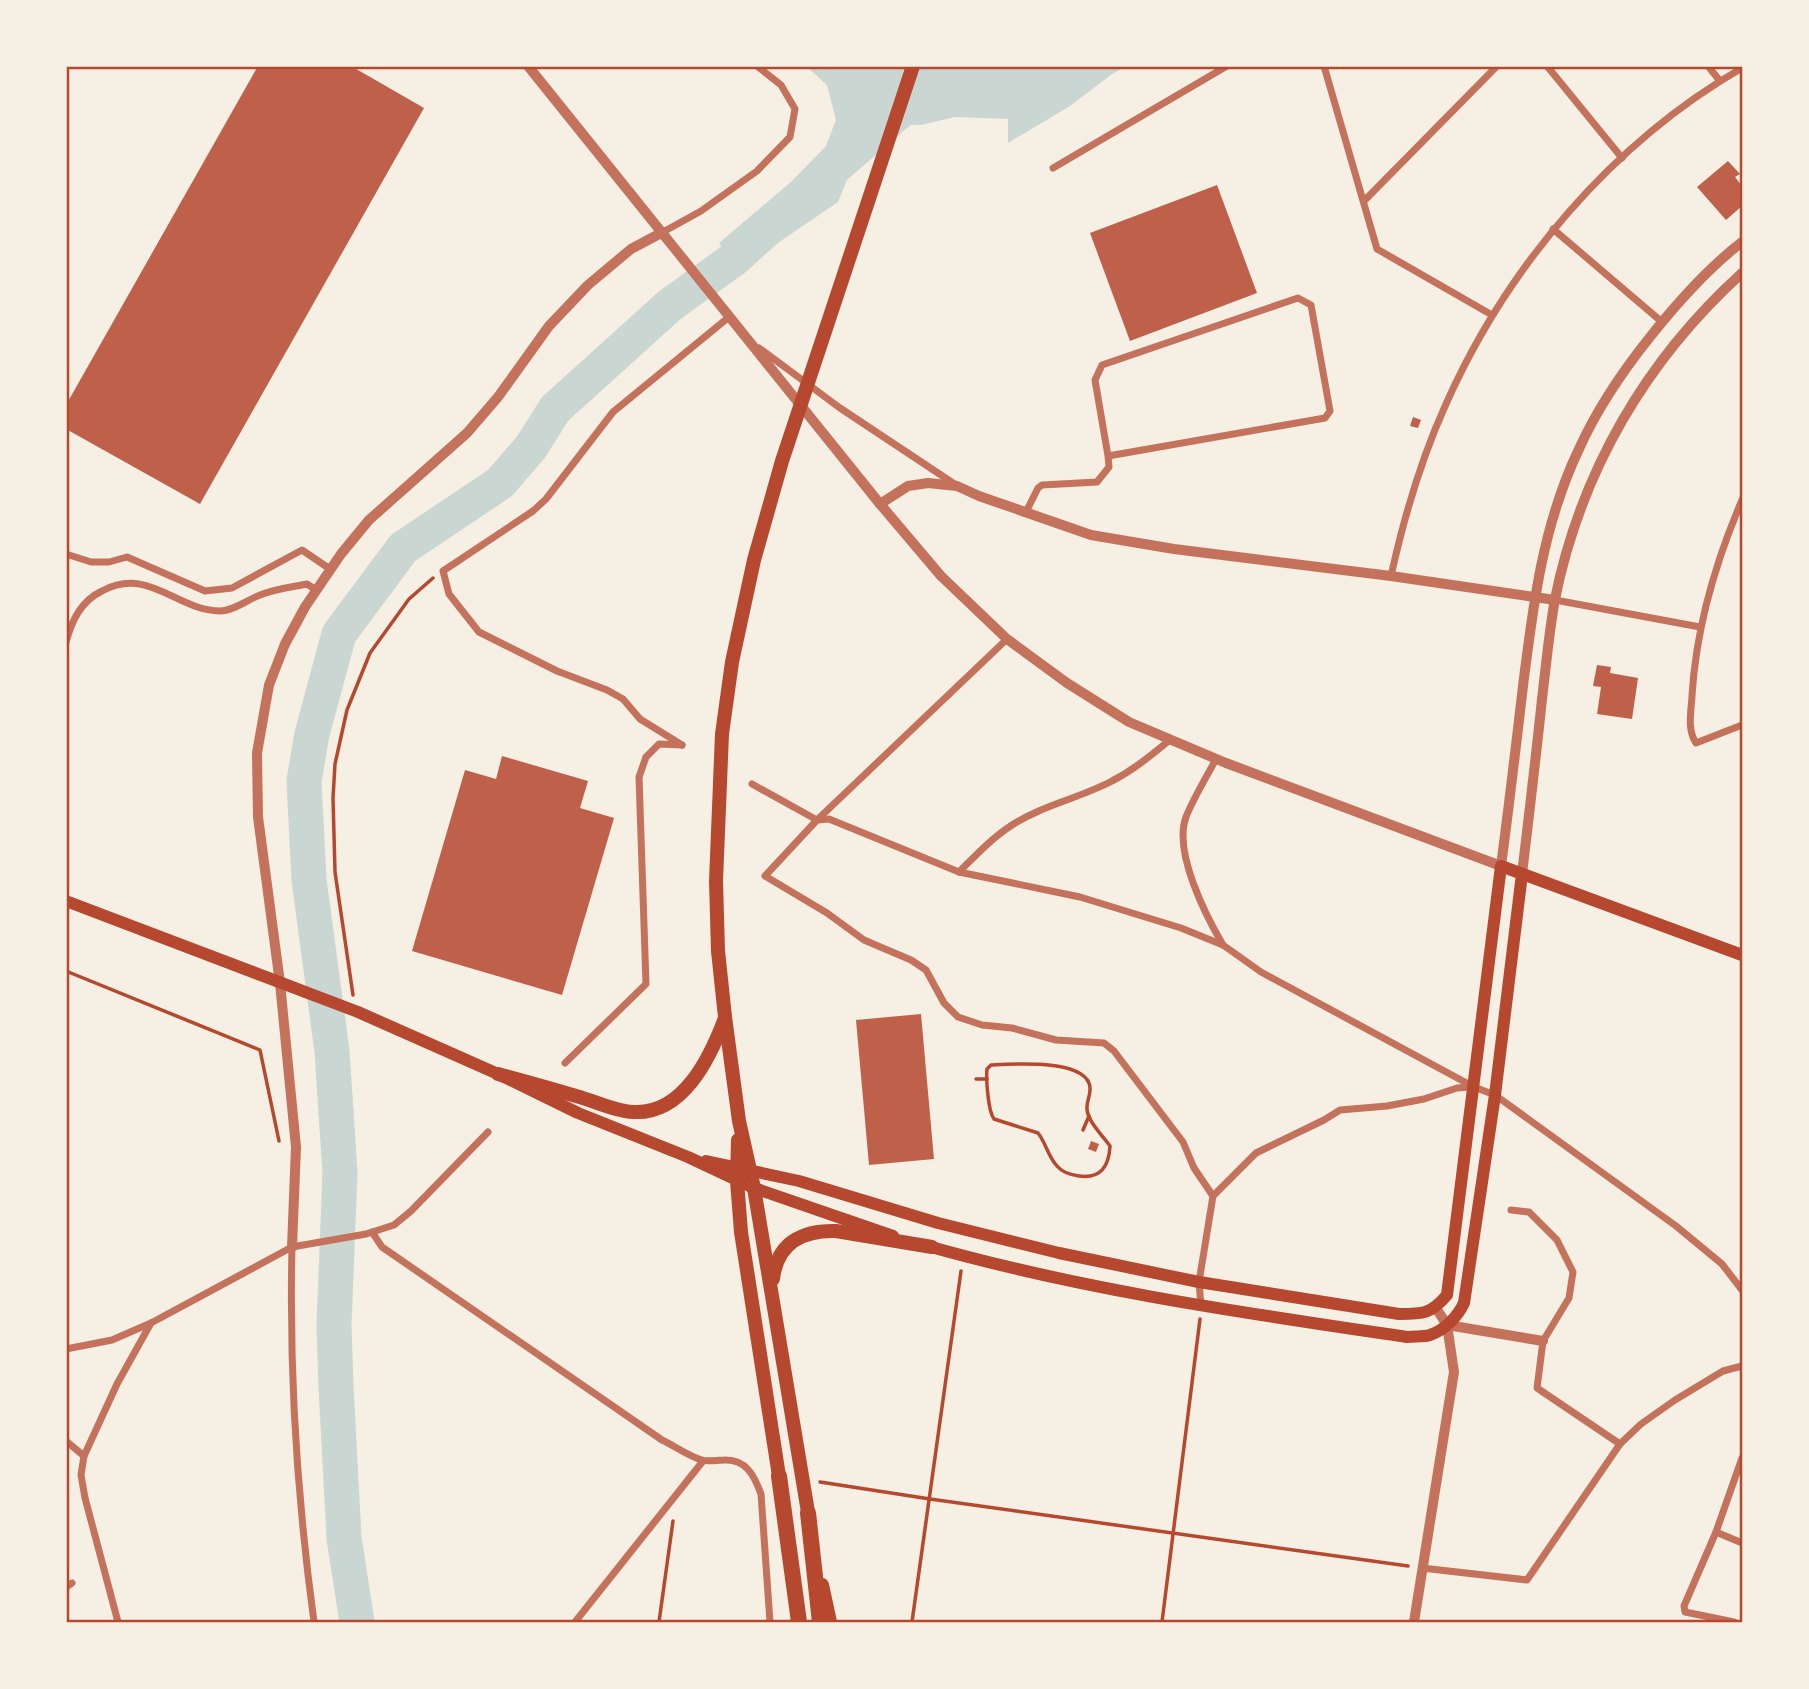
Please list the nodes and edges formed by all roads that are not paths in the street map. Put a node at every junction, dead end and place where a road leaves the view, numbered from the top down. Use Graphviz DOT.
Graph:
graph roads {
  1 [pos="528,66"];
  2 [pos="757,66"];
  3 [pos="913,66"];
  4 [pos="1227,66"];
  5 [pos="1324,66"];
  6 [pos="1496,66"];
  7 [pos="1547,66"];
  8 [pos="1708,66"];
  9 [pos="1742,68"];
  10 [pos="1720,81"];
  11 [pos="1622,158"];
  12 [pos="1054,168"];
  13 [pos="1364,201"];
  14 [pos="1553,229"];
  15 [pos="663,232"];
  16 [pos="1742,243"];
  17 [pos="1742,273"];
  18 [pos="1492,315"];
  19 [pos="729,317"];
  20 [pos="1662,322"];
  21 [pos="752,343"];
  22 [pos="1108,456"];
  23 [pos="957,486"];
  24 [pos="1742,500"];
  25 [pos="880,503"];
  26 [pos="1026,512"];
  27 [pos="66,554"];
  28 [pos="330,569"];
  29 [pos="1391,576"];
  30 [pos="316,590"];
  31 [pos="1534,597"];
  32 [pos="1555,600"];
  33 [pos="1700,627"];
  34 [pos="1007,639"];
  35 [pos="66,642"];
  36 [pos="1742,725"];
  37 [pos="1170,740"];
  38 [pos="1216,759"];
  39 [pos="752,784"];
  40 [pos="817,820"];
  41 [pos="1501,866"];
  42 [pos="959,872"];
  43 [pos="1522,874"];
  44 [pos="66,901"];
  45 [pos="1223,945"];
  46 [pos="1742,955"];
  47 [pos="285,985"];
  48 [pos="725,1017"];
  49 [pos="565,1063"];
  50 [pos="498,1074"];
  51 [pos="1474,1087"];
  52 [pos="1495,1095"];
  53 [pos="488,1132"];
  54 [pos="741,1172"];
  55 [pos="754,1188"];
  56 [pos="1213,1196"];
  57 [pos="1511,1210"];
  58 [pos="369,1233"];
  59 [pos="292,1247"];
  60 [pos="932,1247"];
  61 [pos="1199,1282"];
  62 [pos="1742,1290"];
  63 [pos="772,1292"];
  64 [pos="1202,1307"];
  65 [pos="1436,1308"];
  66 [pos="152,1323"];
  67 [pos="1447,1325"];
  68 [pos="1544,1341"];
  69 [pos="66,1349"];
  70 [pos="1742,1366"];
  71 [pos="66,1441"];
  72 [pos="1620,1444"];
  73 [pos="84,1456"];
  74 [pos="1742,1458"];
  75 [pos="704,1461"];
  76 [pos="779,1476"];
  77 [pos="808,1513"];
  78 [pos="1716,1532"];
  79 [pos="1742,1543"];
  80 [pos="1422,1568"];
  81 [pos="118,1622"];
  82 [pos="314,1622"];
  83 [pos="575,1622"];
  84 [pos="770,1622"];
  85 [pos="799,1622"];
  86 [pos="820,1622"];
  87 [pos="830,1622"];
  88 [pos="1414,1622"];
  89 [pos="1734,1622"];
  1 -- 15 [label="street"];
  2 -- 15 [label="street"];
  3 -- 48 [label="highway"];
  4 -- 12 [label="street"];
  5 -- 13 [label="street"];
  6 -- 13 [label="street"];
  7 -- 11 [label="street"];
  8 -- 10 [label="street"];
  9 -- 10 [label="street"];
  10 -- 11 [label="street"];
  11 -- 14 [label="street"];
  13 -- 18 [label="street"];
  14 -- 18 [label="street"];
  14 -- 20 [label="street"];
  15 -- 19 [label="street"];
  15 -- 28 [label="street"];
  16 -- 20 [label="street"];
  17 -- 32 [label="street"];
  18 -- 29 [label="street"];
  19 -- 21 [label="street"];
  19 -- 49 [label="street"];
  20 -- 31 [label="street"];
  21 -- 23 [label="street"];
  21 -- 25 [label="street"];
  22 -- 22 [label="street"];
  22 -- 26 [label="street"];
  23 -- 25 [label="street"];
  23 -- 26 [label="street"];
  24 -- 33 [label="street"];
  25 -- 34 [label="street"];
  26 -- 29 [label="street"];
  27 -- 28 [label="street"];
  28 -- 30 [label="street"];
  29 -- 31 [label="street"];
  30 -- 35 [label="street"];
  30 -- 47 [label="street"];
  31 -- 32 [label="street"];
  31 -- 41 [label="street"];
  32 -- 33 [label="street"];
  32 -- 43 [label="street"];
  33 -- 36 [label="street"];
  34 -- 37 [label="street"];
  34 -- 40 [label="street"];
  37 -- 38 [label="street"];
  37 -- 42 [label="street"];
  38 -- 41 [label="street"];
  38 -- 45 [label="street"];
  39 -- 40 [label="street"];
  40 -- 42 [label="street"];
  40 -- 56 [label="street"];
  41 -- 43 [label="main road"];
  41 -- 51 [label="main road"];
  42 -- 45 [label="street"];
  43 -- 46 [label="main road"];
  43 -- 52 [label="main road"];
  44 -- 47 [label="main road"];
  45 -- 51 [label="street"];
  47 -- 50 [label="main road"];
  47 -- 59 [label="street"];
  48 -- 50 [label="highway"];
  48 -- 54 [label="highway"];
  50 -- 54 [label="main road"];
  51 -- 52 [label="street"];
  51 -- 56 [label="street"];
  51 -- 65 [label="main road"];
  52 -- 62 [label="street"];
  52 -- 67 [label="main road"];
  53 -- 58 [label="street"];
  54 -- 55 [label="highway"];
  54 -- 61 [label="main road"];
  54 -- 76 [label="highway"];
  55 -- 60 [label="main road"];
  55 -- 63 [label="highway"];
  56 -- 61 [label="street"];
  57 -- 68 [label="street"];
  58 -- 59 [label="street"];
  58 -- 75 [label="street"];
  59 -- 66 [label="street"];
  59 -- 82 [label="street"];
  60 -- 63 [label="highway"];
  60 -- 64 [label="main road"];
  61 -- 64 [label="street"];
  61 -- 65 [label="main road"];
  63 -- 77 [label="highway"];
  64 -- 67 [label="main road"];
  65 -- 67 [label="street"];
  66 -- 69 [label="street"];
  66 -- 73 [label="street"];
  67 -- 68 [label="street"];
  67 -- 80 [label="street"];
  68 -- 72 [label="street"];
  70 -- 72 [label="street"];
  71 -- 73 [label="street"];
  72 -- 80 [label="street"];
  73 -- 81 [label="street"];
  74 -- 78 [label="street"];
  75 -- 83 [label="street"];
  75 -- 84 [label="street"];
  76 -- 85 [label="highway"];
  77 -- 86 [label="highway"];
  77 -- 87 [label="highway"];
  78 -- 79 [label="street"];
  78 -- 89 [label="street"];
  80 -- 88 [label="street"];
}
